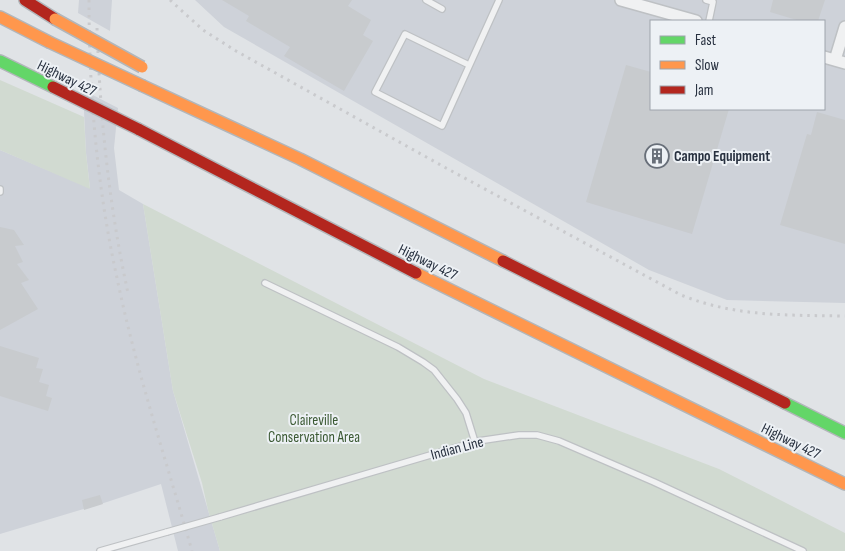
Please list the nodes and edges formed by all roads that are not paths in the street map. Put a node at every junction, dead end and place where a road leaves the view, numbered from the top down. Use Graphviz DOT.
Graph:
graph roads {
  1 [pos="25,0"];
  2 [pos="426,0"];
  3 [pos="499,0"];
  4 [pos="621,0"];
  5 [pos="706,0"];
  6 [pos="714,1"];
  7 [pos="442,9"];
  8 [pos="0,18"];
  9 [pos="692,20"];
  10 [pos="708,20"];
  11 [pos="845,27"];
  12 [pos="835,60"];
  13 [pos="0,61"];
  14 [pos="469,65"];
  15 [pos="183,104"];
  16 [pos="265,283"];
  17 [pos="845,433"];
  18 [pos="475,442"];
  19 [pos="845,484"];
  20 [pos="100,551"];
  21 [pos="803,551"];
  1 -- 15 [label="highway, bridge"];
  2 -- 7 [label="lane"];
  3 -- 14 [label="lane"];
  4 -- 9 [label="street"];
  5 -- 6 [label="lane"];
  6 -- 10 [label="lane"];
  8 -- 15 [label="highway, Highway 427, bridge"];
  11 -- 12 [label="street"];
  13 -- 19 [label="highway, Highway 427, bridge"];
  14 -- 14 [label="lane"];
  15 -- 17 [label="highway, Highway 427"];
  16 -- 18 [label="lane"];
  18 -- 20 [label="lane, Indian Line, bridge"];
  18 -- 21 [label="lane, Indian Line"];
}
